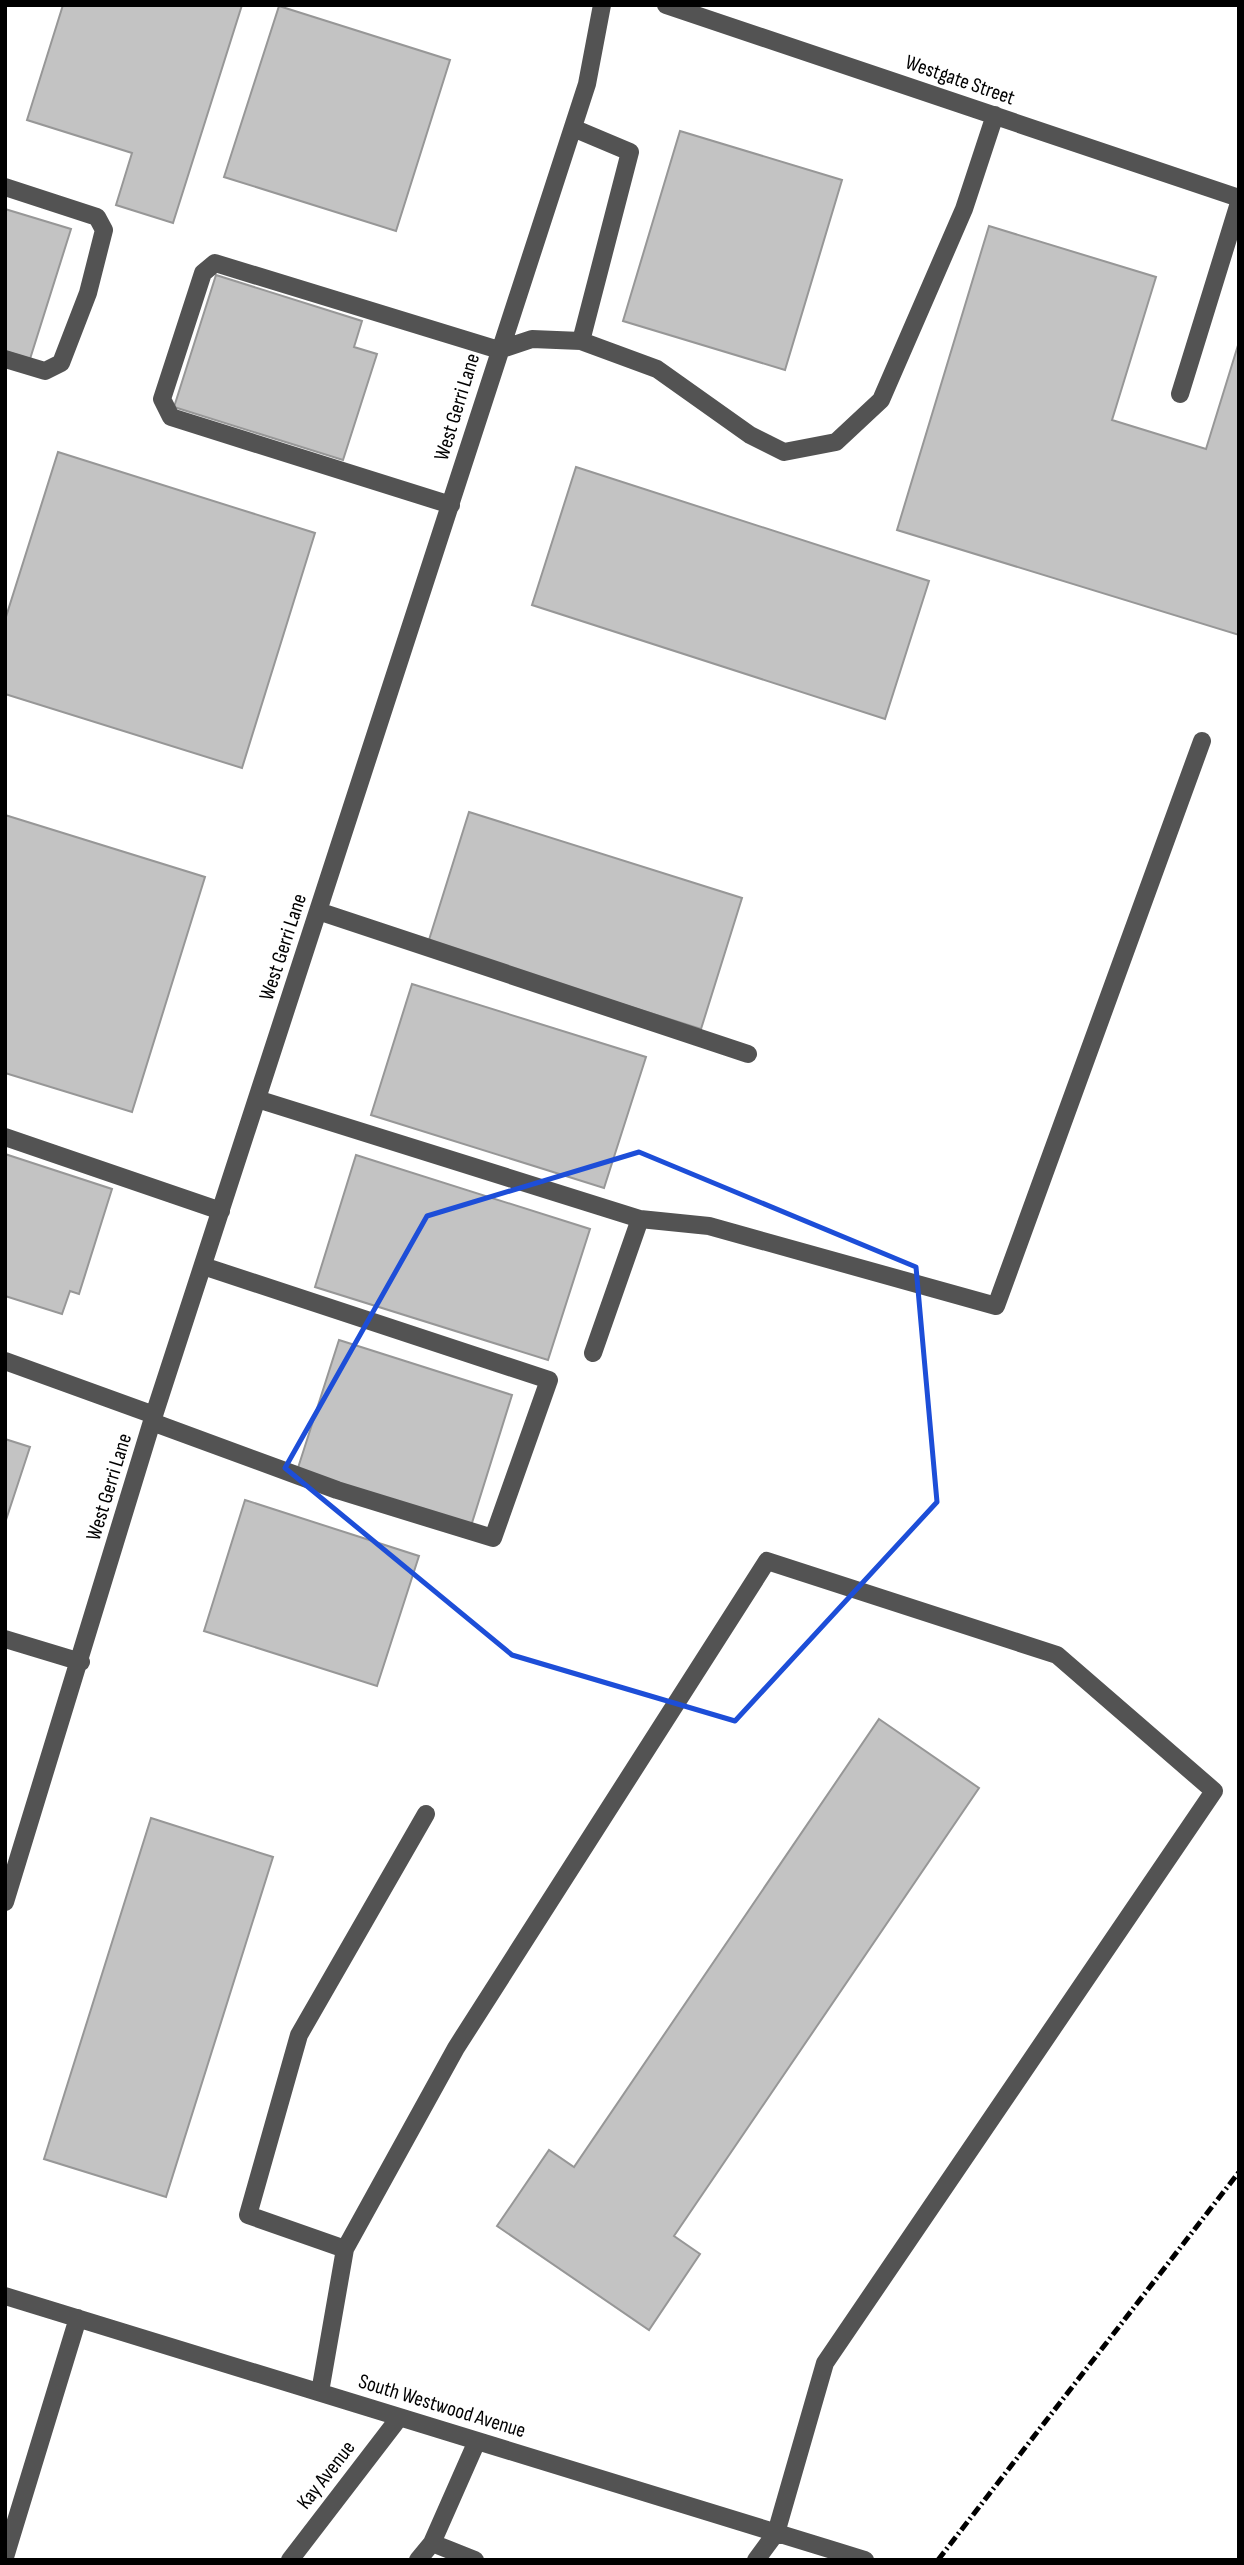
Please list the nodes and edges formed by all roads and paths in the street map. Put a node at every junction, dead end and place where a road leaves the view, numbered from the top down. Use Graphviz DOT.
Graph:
graph roads {
  1 [pos="602,5"];
  2 [pos="666,5"];
  3 [pos="995,116"];
  4 [pos="573,128"];
  5 [pos="5,187"];
  6 [pos="1239,198"];
  7 [pos="1239,204"];
  8 [pos="581,341"];
  9 [pos="499,350"];
  10 [pos="5,359"];
  11 [pos="1180,394"];
  12 [pos="451,505"];
  13 [pos="1202,741"];
  14 [pos="318,911"];
  15 [pos="748,1054"];
  16 [pos="257,1099"];
  17 [pos="5,1138"];
  18 [pos="221,1211"];
  19 [pos="640,1219"];
  20 [pos="202,1266"];
  21 [pos="593,1353"];
  22 [pos="5,1361"];
  23 [pos="153,1419"];
  24 [pos="5,1639"];
  25 [pos="81,1662"];
  26 [pos="426,1814"];
  27 [pos="5,1902"];
  28 [pos="345,2249"];
  29 [pos="5,2296"];
  30 [pos="78,2318"];
  31 [pos="320,2392"];
  32 [pos="399,2418"];
  33 [pos="477,2441"];
  34 [pos="776,2533"];
  35 [pos="432,2543"];
  36 [pos="5,2557"];
  37 [pos="290,2560"];
  38 [pos="418,2560"];
  39 [pos="475,2560"];
  40 [pos="756,2560"];
  41 [pos="865,2560"];
  1 -- 4 [label="street, West Gerri Lane"];
  2 -- 3 [label="street, Westgate Street"];
  3 -- 6 [label="street, Westgate Street"];
  3 -- 8 [label="street"];
  4 -- 8 [label="street"];
  4 -- 9 [label="street, West Gerri Lane"];
  5 -- 10 [label="street"];
  7 -- 11 [label="street"];
  8 -- 9 [label="street"];
  9 -- 12 [label="street, West Gerri Lane"];
  9 -- 12 [label="street"];
  12 -- 14 [label="street, West Gerri Lane"];
  13 -- 19 [label="street"];
  14 -- 15 [label="street"];
  14 -- 16 [label="street, West Gerri Lane"];
  16 -- 18 [label="street, West Gerri Lane"];
  16 -- 19 [label="street"];
  17 -- 18 [label="street"];
  18 -- 20 [label="street, West Gerri Lane"];
  19 -- 21 [label="street"];
  20 -- 23 [label="street, West Gerri Lane"];
  20 -- 23 [label="street"];
  22 -- 23 [label="street"];
  23 -- 25 [label="street, West Gerri Lane"];
  24 -- 25 [label="street"];
  25 -- 27 [label="street, West Gerri Lane"];
  26 -- 28 [label="street"];
  28 -- 31 [label="street"];
  28 -- 34 [label="street"];
  29 -- 30 [label="street, South Westwood Avenue"];
  30 -- 31 [label="street, South Westwood Avenue"];
  30 -- 36 [label="street"];
  31 -- 32 [label="street, South Westwood Avenue"];
  32 -- 33 [label="street, South Westwood Avenue"];
  32 -- 37 [label="street, Kay Avenue"];
  33 -- 34 [label="street, South Westwood Avenue"];
  33 -- 35 [label="street"];
  34 -- 40 [label="street"];
  34 -- 41 [label="street, South Westwood Avenue"];
  35 -- 38 [label="street"];
  35 -- 39 [label="street"];
}
